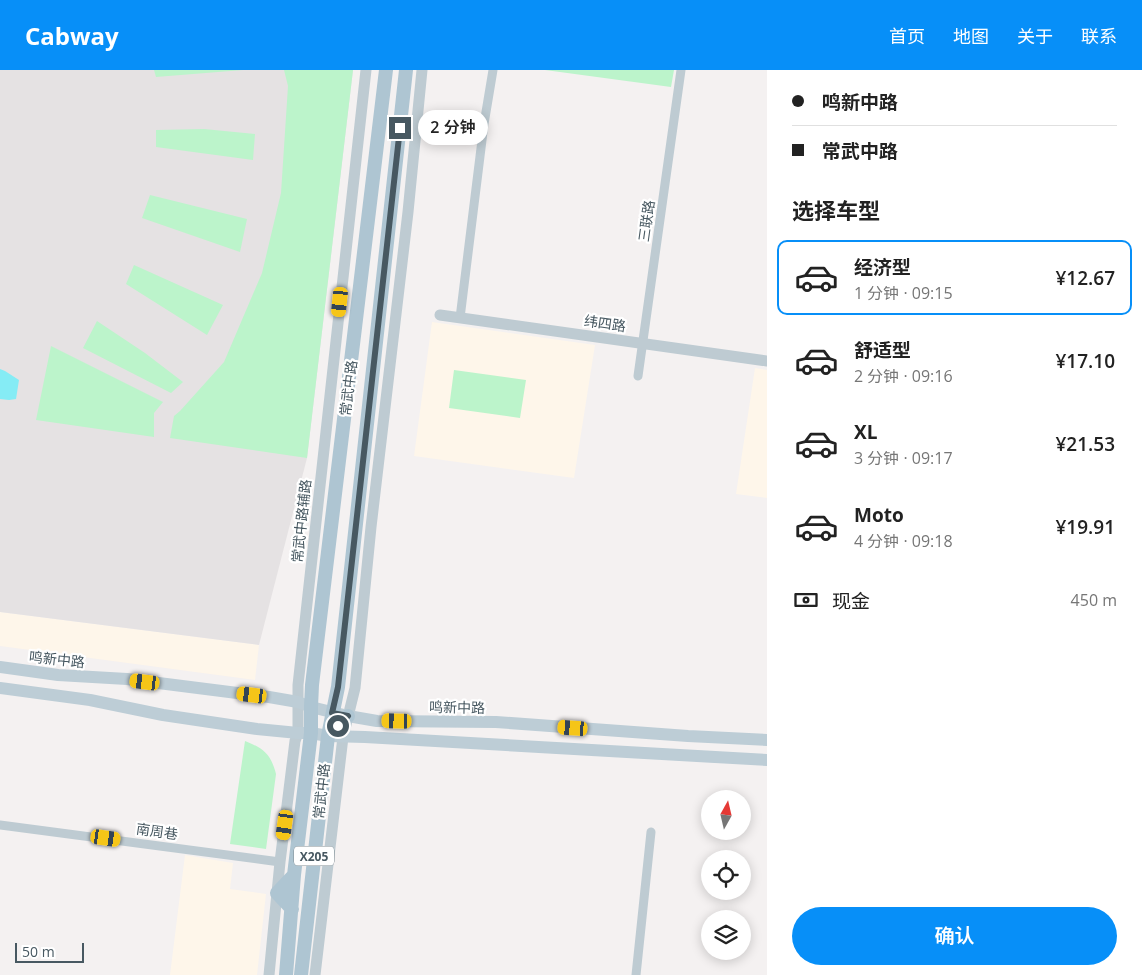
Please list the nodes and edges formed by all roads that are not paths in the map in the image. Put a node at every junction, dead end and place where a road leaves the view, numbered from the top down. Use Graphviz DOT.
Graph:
graph roads {
  1 [pos="366,70"];
  2 [pos="386,70"];
  3 [pos="406,70"];
  4 [pos="422,70"];
  5 [pos="493,70"];
  6 [pos="681,70"];
  7 [pos="440,315"];
  8 [pos="460,318"];
  9 [pos="643,343"];
  10 [pos="767,361"];
  11 [pos="638,376"];
  12 [pos="0,667"];
  13 [pos="0,688"];
  14 [pos="304,705"];
  15 [pos="332,713"];
  16 [pos="348,716"];
  17 [pos="328,736"];
  18 [pos="306,737"];
  19 [pos="342,737"];
  20 [pos="767,740"];
  21 [pos="767,760"];
  22 [pos="0,825"];
  23 [pos="651,832"];
  24 [pos="280,862"];
  25 [pos="294,875"];
  26 [pos="277,893"];
  27 [pos="292,909"];
  28 [pos="269,975"];
  29 [pos="286,975"];
  30 [pos="301,975"];
  31 [pos="315,975"];
  32 [pos="636,975"];
  1 -- 14 [label="street, 常武中路辅路"];
  2 -- 14 [label="main road, 常武中路 / X205"];
  3 -- 15 [label="main road, 常武中路 / X205"];
  4 -- 16 [label="street"];
  5 -- 8 [label="street"];
  6 -- 9 [label="street, 三联路"];
  7 -- 8 [label="street, 纬四路"];
  8 -- 9 [label="street, 纬四路"];
  9 -- 10 [label="street, 纬四路"];
  9 -- 11 [label="street, 三联路"];
  12 -- 14 [label="main road, 鸣新中路"];
  13 -- 18 [label="main road"];
  14 -- 15 [label="main road, 鸣新中路"];
  14 -- 18 [label="main road, 常武中路 / X205"];
  15 -- 16 [label="main road, 鸣新中路"];
  15 -- 17 [label="main road, 常武中路 / X205"];
  16 -- 17 [label="main road"];
  16 -- 19 [label="street"];
  16 -- 20 [label="main road, 鸣新中路"];
  17 -- 18 [label="main road"];
  17 -- 19 [label="main road"];
  17 -- 30 [label="main road, 常武中路 / X205"];
  18 -- 24 [label="street"];
  18 -- 25 [label="main road, 常武中路 / X205"];
  19 -- 21 [label="main road"];
  19 -- 31 [label="street"];
  22 -- 24 [label="street, 南周巷"];
  23 -- 32 [label="street"];
  24 -- 26 [label="street"];
  25 -- 26 [label="main road"];
  25 -- 27 [label="main road, 常武中路 / X205"];
  26 -- 27 [label="main road"];
  26 -- 28 [label="street"];
  27 -- 29 [label="main road, 常武中路 / X205"];
}
